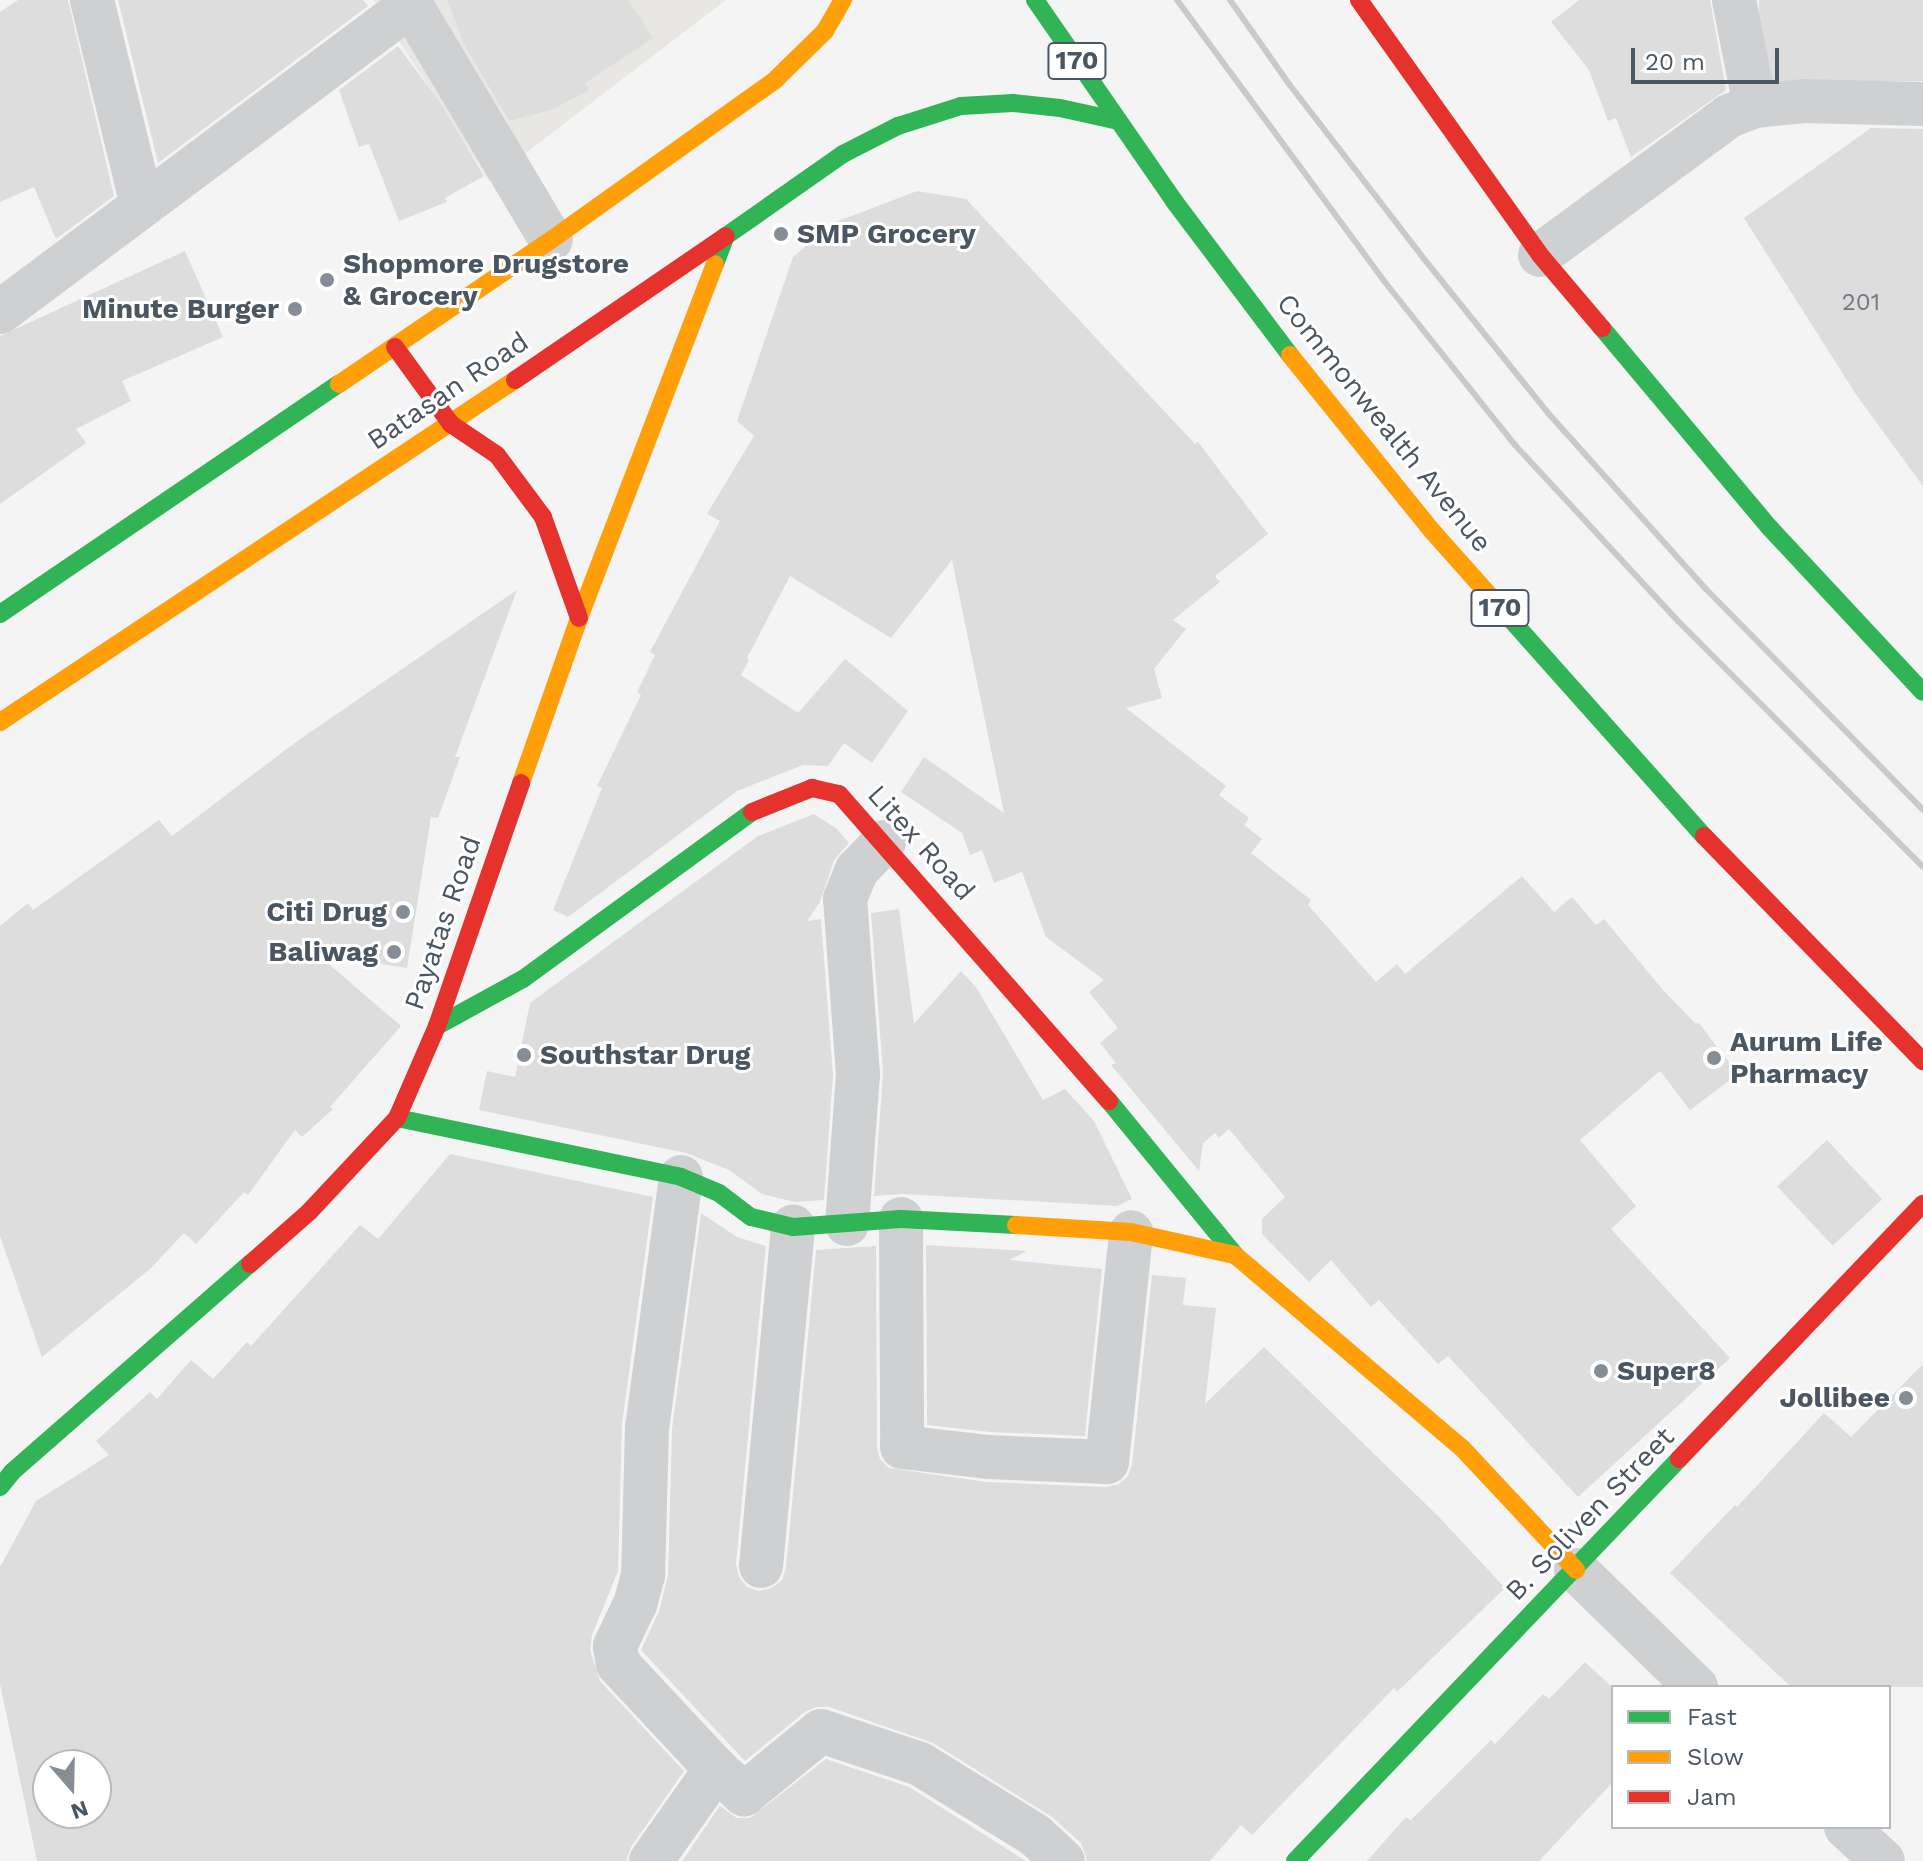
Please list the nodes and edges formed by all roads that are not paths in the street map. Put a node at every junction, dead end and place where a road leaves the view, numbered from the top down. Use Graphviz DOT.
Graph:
graph roads {
  1 [pos="92,0"];
  2 [pos="843,0"];
  3 [pos="1035,0"];
  4 [pos="1359,0"];
  5 [pos="1734,0"];
  6 [pos="409,2"];
  7 [pos="1923,104"];
  8 [pos="1755,106"];
  9 [pos="1119,121"];
  10 [pos="142,205"];
  11 [pos="726,236"];
  12 [pos="551,240"];
  13 [pos="1540,255"];
  14 [pos="0,312"];
  15 [pos="395,347"];
  16 [pos="451,424"];
  17 [pos="0,614"];
  18 [pos="579,618"];
  19 [pos="1923,692"];
  20 [pos="0,722"];
  21 [pos="884,842"];
  22 [pos="437,1026"];
  23 [pos="1922,1064"];
  24 [pos="397,1118"];
  25 [pos="681,1177"];
  26 [pos="1923,1204"];
  27 [pos="901,1219"];
  28 [pos="847,1224"];
  29 [pos="793,1227"];
  30 [pos="1131,1232"];
  31 [pos="1235,1255"];
  32 [pos="0,1487"];
  33 [pos="761,1566"];
  34 [pos="1576,1570"];
  35 [pos="1694,1685"];
  36 [pos="716,1769"];
  37 [pos="1848,1829"];
  38 [pos="651,1861"];
  39 [pos="1063,1861"];
  40 [pos="1295,1861"];
  41 [pos="1883,1861"];
  1 -- 10 [label="street"];
  2 -- 12 [label="main road"];
  3 -- 9 [label="main road, Commonwealth Avenue / 170"];
  4 -- 13 [label="main road"];
  5 -- 8 [label="street"];
  6 -- 10 [label="street"];
  6 -- 12 [label="street"];
  7 -- 8 [label="street"];
  8 -- 13 [label="street"];
  9 -- 11 [label="main road, Batasan Road"];
  9 -- 23 [label="main road, Commonwealth Avenue / 170"];
  10 -- 14 [label="street"];
  11 -- 16 [label="main road, Batasan Road"];
  11 -- 18 [label="main road, Payatas Road"];
  12 -- 15 [label="main road"];
  13 -- 19 [label="main road"];
  15 -- 16 [label="main road"];
  15 -- 17 [label="main road"];
  16 -- 18 [label="main road"];
  16 -- 20 [label="main road, Batasan Road"];
  18 -- 22 [label="main road, Payatas Road"];
  21 -- 22 [label="main road, Litex Road"];
  21 -- 28 [label="street"];
  21 -- 31 [label="main road, Litex Road"];
  22 -- 24 [label="main road, Payatas Road"];
  24 -- 25 [label="main road"];
  24 -- 32 [label="main road, Payatas Road"];
  25 -- 29 [label="main road"];
  25 -- 36 [label="street"];
  26 -- 34 [label="main road, B. Soliven Street"];
  27 -- 28 [label="main road"];
  27 -- 30 [label="main road"];
  27 -- 30 [label="street"];
  28 -- 29 [label="main road"];
  29 -- 33 [label="street"];
  30 -- 31 [label="main road"];
  31 -- 34 [label="main road, Litex Road"];
  34 -- 35 [label="street"];
  34 -- 40 [label="main road, B. Soliven Street"];
  36 -- 38 [label="street"];
  36 -- 39 [label="street"];
  37 -- 41 [label="street"];
}
